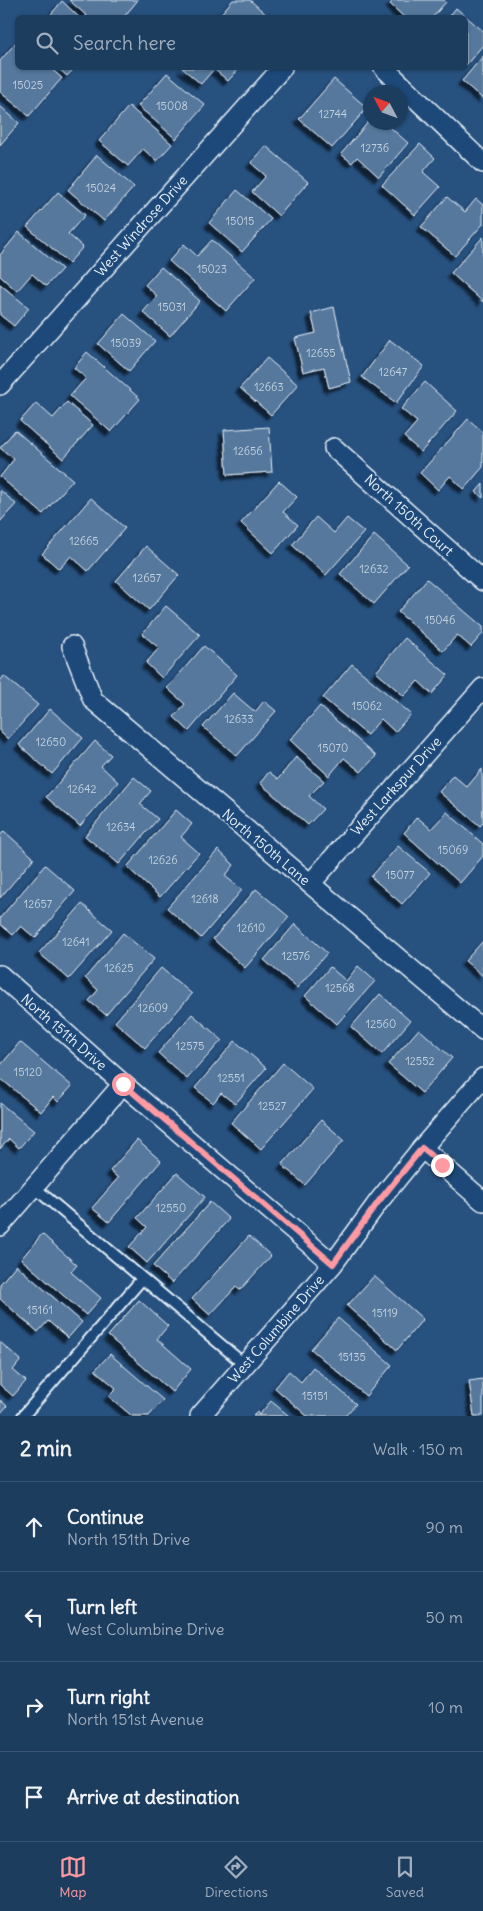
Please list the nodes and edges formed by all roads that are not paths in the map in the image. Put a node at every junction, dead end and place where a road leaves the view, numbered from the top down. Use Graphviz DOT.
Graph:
graph roads {
  1 [pos="280,70"];
  2 [pos="386,70"];
  3 [pos="483,163"];
  4 [pos="0,385"];
  5 [pos="334,448"];
  6 [pos="483,581"];
  7 [pos="72,646"];
  8 [pos="483,688"];
  9 [pos="310,884"];
  10 [pos="0,975"];
  11 [pos="483,1030"];
  12 [pos="483,1078"];
  13 [pos="123,1084"];
  14 [pos="422,1148"];
  15 [pos="34,1187"];
  16 [pos="483,1201"];
  17 [pos="0,1226"];
  18 [pos="333,1264"];
  19 [pos="142,1279"];
  20 [pos="245,1365"];
  21 [pos="24,1416"];
  22 [pos="200,1416"];
  1 -- 4 [label="street, West Windrose Drive"];
  2 -- 3 [label="street"];
  5 -- 6 [label="street, North 150th Court"];
  7 -- 9 [label="street, North 150th Lane"];
  8 -- 9 [label="street, West Larkspur Drive"];
  9 -- 11 [label="street, North 150th Lane"];
  10 -- 13 [label="street, North 151th Drive"];
  12 -- 14 [label="street, West Columbine Drive"];
  13 -- 15 [label="street"];
  13 -- 18 [label="street, North 151th Drive"];
  14 -- 16 [label="street"];
  14 -- 18 [label="street, West Columbine Drive"];
  15 -- 17 [label="street"];
  15 -- 19 [label="lane"];
  18 -- 20 [label="street, West Columbine Drive"];
  19 -- 20 [label="lane"];
  19 -- 21 [label="lane"];
  20 -- 22 [label="street, West Columbine Drive"];
}
